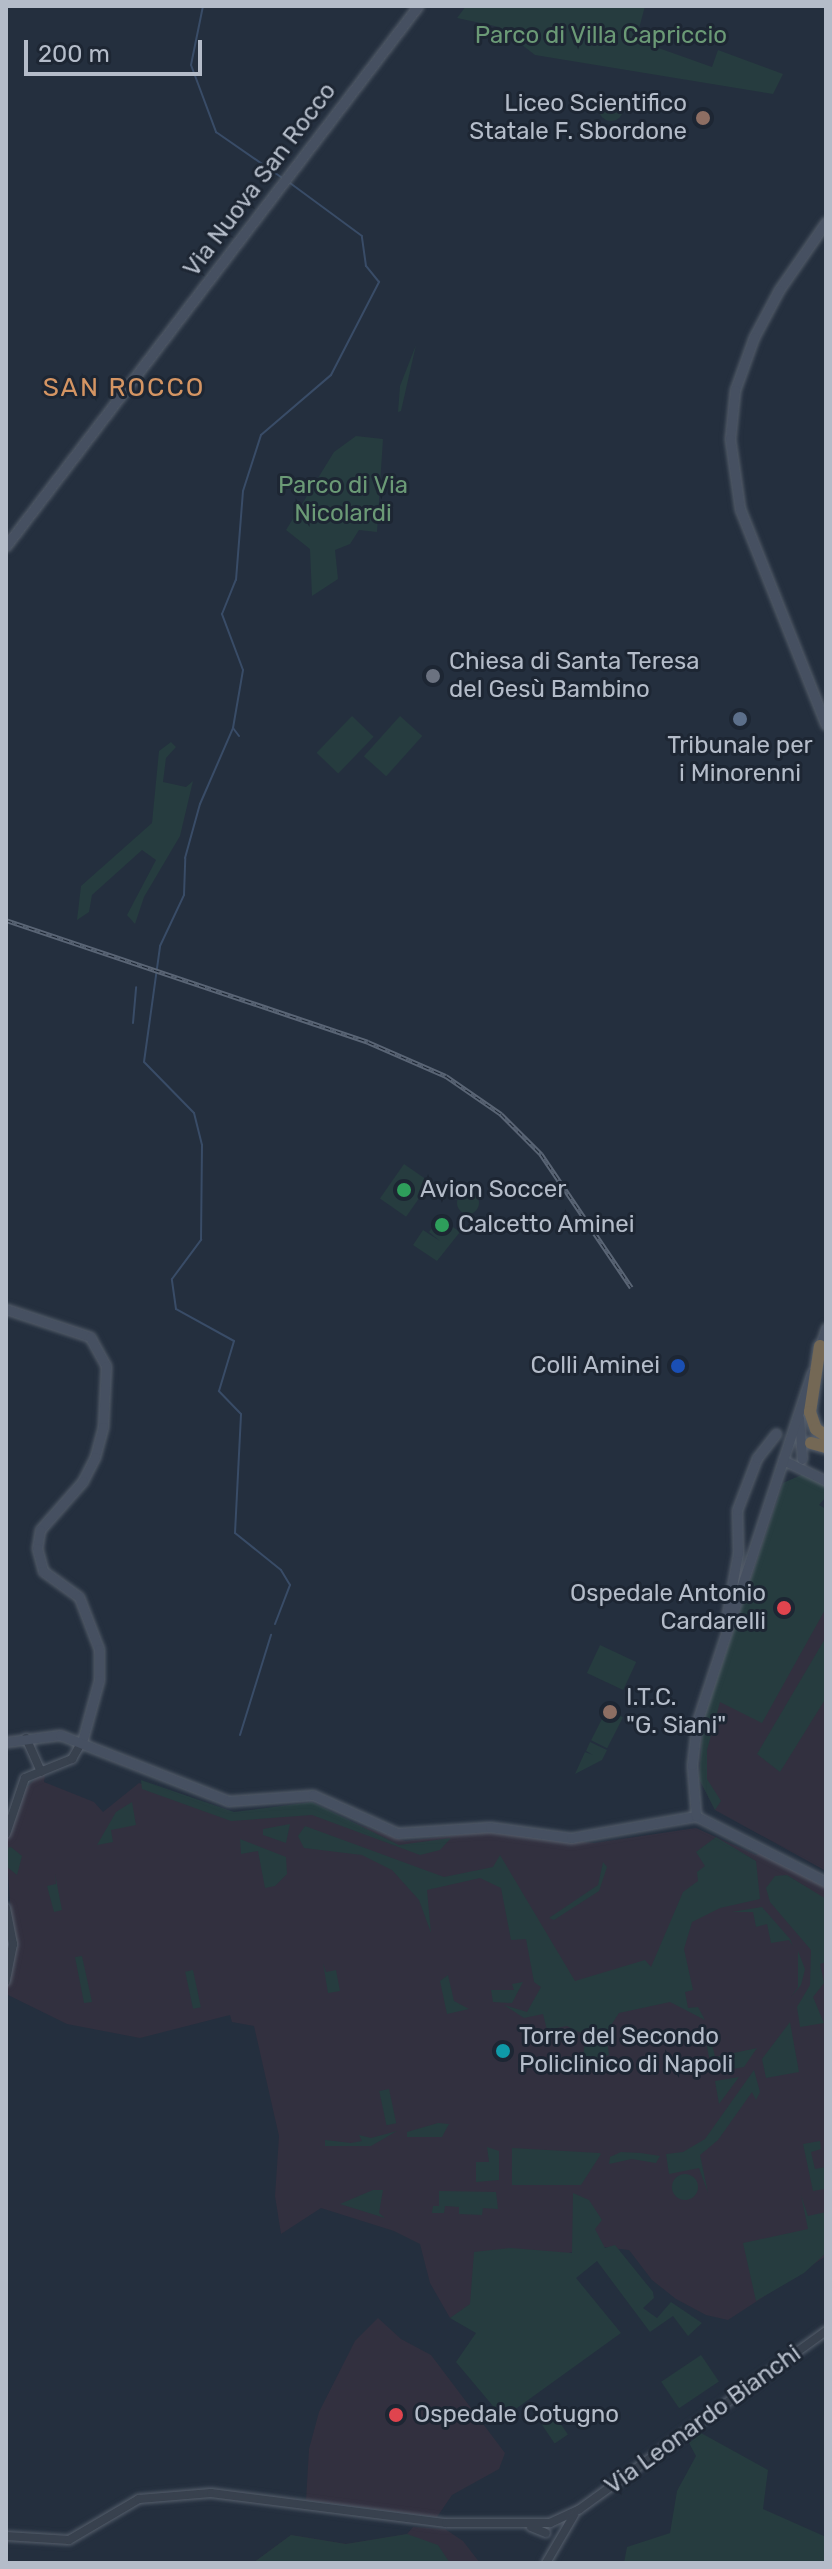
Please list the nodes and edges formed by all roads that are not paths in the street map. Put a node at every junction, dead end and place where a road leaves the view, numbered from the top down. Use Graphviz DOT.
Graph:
graph roads {
  1 [pos="418,6"];
  2 [pos="826,222"];
  3 [pos="6,546"];
  4 [pos="826,725"];
  5 [pos="6,1309"];
  6 [pos="826,1328"];
  7 [pos="820,1346"];
  8 [pos="799,1411"];
  9 [pos="776,1434"];
  10 [pos="826,1436"];
  11 [pos="786,1447"];
  12 [pos="826,1447"];
  13 [pos="803,1454"];
  14 [pos="783,1460"];
  15 [pos="826,1475"];
  16 [pos="826,1481"];
  17 [pos="729,1620"];
  18 [pos="26,1738"];
  19 [pos="6,1742"];
  20 [pos="82,1742"];
  21 [pos="41,1772"];
  22 [pos="696,1816"];
  23 [pos="6,1834"];
  24 [pos="826,1882"];
  25 [pos="6,1908"];
  26 [pos="6,1981"];
  27 [pos="826,2331"];
  28 [pos="580,2509"];
  29 [pos="551,2522"];
  30 [pos="522,2525"];
  31 [pos="560,2533"];
  32 [pos="547,2534"];
  33 [pos="6,2536"];
  34 [pos="547,2559"];
  1 -- 3 [label="main road, Via Nuova San Rocco"];
  2 -- 4 [label="main road"];
  5 -- 20 [label="main road"];
  6 -- 7 [label="main road"];
  7 -- 8 [label="main road"];
  7 -- 10 [label="highway"];
  8 -- 11 [label="main road"];
  8 -- 13 [label="main road"];
  9 -- 17 [label="main road"];
  11 -- 13 [label="main road"];
  11 -- 14 [label="main road"];
  12 -- 13 [label="highway"];
  13 -- 14 [label="main road"];
  13 -- 15 [label="main road"];
  13 -- 16 [label="main road"];
  14 -- 17 [label="main road"];
  17 -- 22 [label="main road"];
  18 -- 19 [label="main road"];
  18 -- 20 [label="main road"];
  18 -- 21 [label="street"];
  20 -- 21 [label="street"];
  20 -- 22 [label="main road"];
  21 -- 23 [label="street"];
  22 -- 24 [label="main road"];
  25 -- 26 [label="street"];
  27 -- 28 [label="street, Via Leonardo Bianchi"];
  28 -- 29 [label="street, Via Leonardo Bianchi"];
  28 -- 31 [label="street, Via Leonardo Bianchi"];
  29 -- 30 [label="street"];
  29 -- 31 [label="street"];
  29 -- 32 [label="street"];
  30 -- 32 [label="street"];
  30 -- 33 [label="street"];
  31 -- 32 [label="street"];
  31 -- 34 [label="street, Via Leonardo Bianchi"];
  32 -- 34 [label="street"];
}
